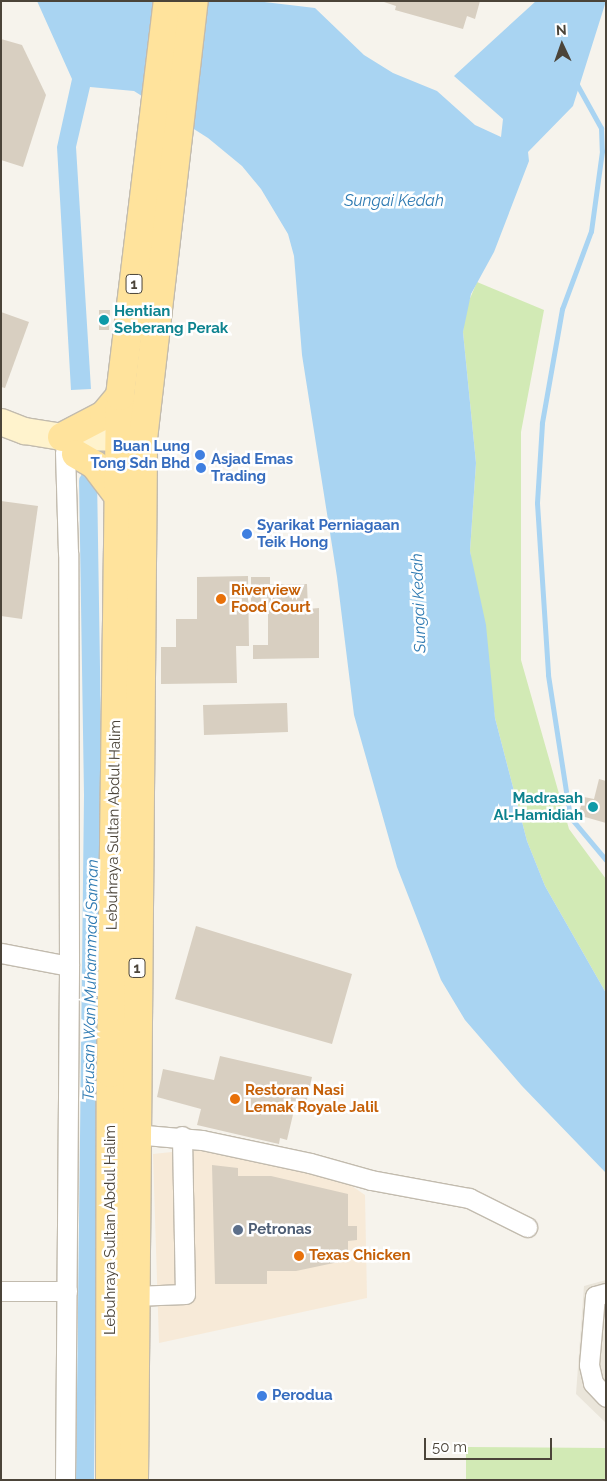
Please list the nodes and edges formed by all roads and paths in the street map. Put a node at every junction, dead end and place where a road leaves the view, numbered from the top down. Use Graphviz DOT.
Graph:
graph roads {
  1 [pos="168,1"];
  2 [pos="194,1"];
  3 [pos="120,396"];
  4 [pos="1,422"];
  5 [pos="130,446"];
  6 [pos="68,448"];
  7 [pos="117,494"];
  8 [pos="1,953"];
  9 [pos="69,966"];
  10 [pos="134,1134"];
  11 [pos="182,1136"];
  12 [pos="527,1227"];
  13 [pos="1,1291"];
  14 [pos="67,1291"];
  15 [pos="606,1293"];
  16 [pos="134,1296"];
  17 [pos="606,1397"];
  18 [pos="64,1480"];
  19 [pos="110,1480"];
  20 [pos="134,1480"];
  1 -- 3 [label="main road, Lebuhraya Sultan Abdul Halim / 1"];
  2 -- 5 [label="main road, Lebuhraya Sultan Abdul Halim / 1"];
  3 -- 5 [label="main road, Lebuhraya Sultan Abdul Halim / 1"];
  3 -- 6 [label="main road"];
  4 -- 6 [label="street"];
  5 -- 6 [label="street"];
  5 -- 7 [label="main road, Lebuhraya Sultan Abdul Halim / 1"];
  5 -- 10 [label="main road, Lebuhraya Sultan Abdul Halim / 1"];
  6 -- 7 [label="main road"];
  6 -- 9 [label="street"];
  7 -- 19 [label="main road, Lebuhraya Sultan Abdul Halim / 1"];
  8 -- 9 [label="street"];
  9 -- 14 [label="street"];
  10 -- 11 [label="street"];
  10 -- 16 [label="main road, Lebuhraya Sultan Abdul Halim / 1"];
  11 -- 12 [label="street"];
  11 -- 16 [label="street"];
  13 -- 14 [label="street"];
  14 -- 18 [label="street"];
  15 -- 17 [label="street"];
  16 -- 20 [label="main road, Lebuhraya Sultan Abdul Halim / 1"];
}
